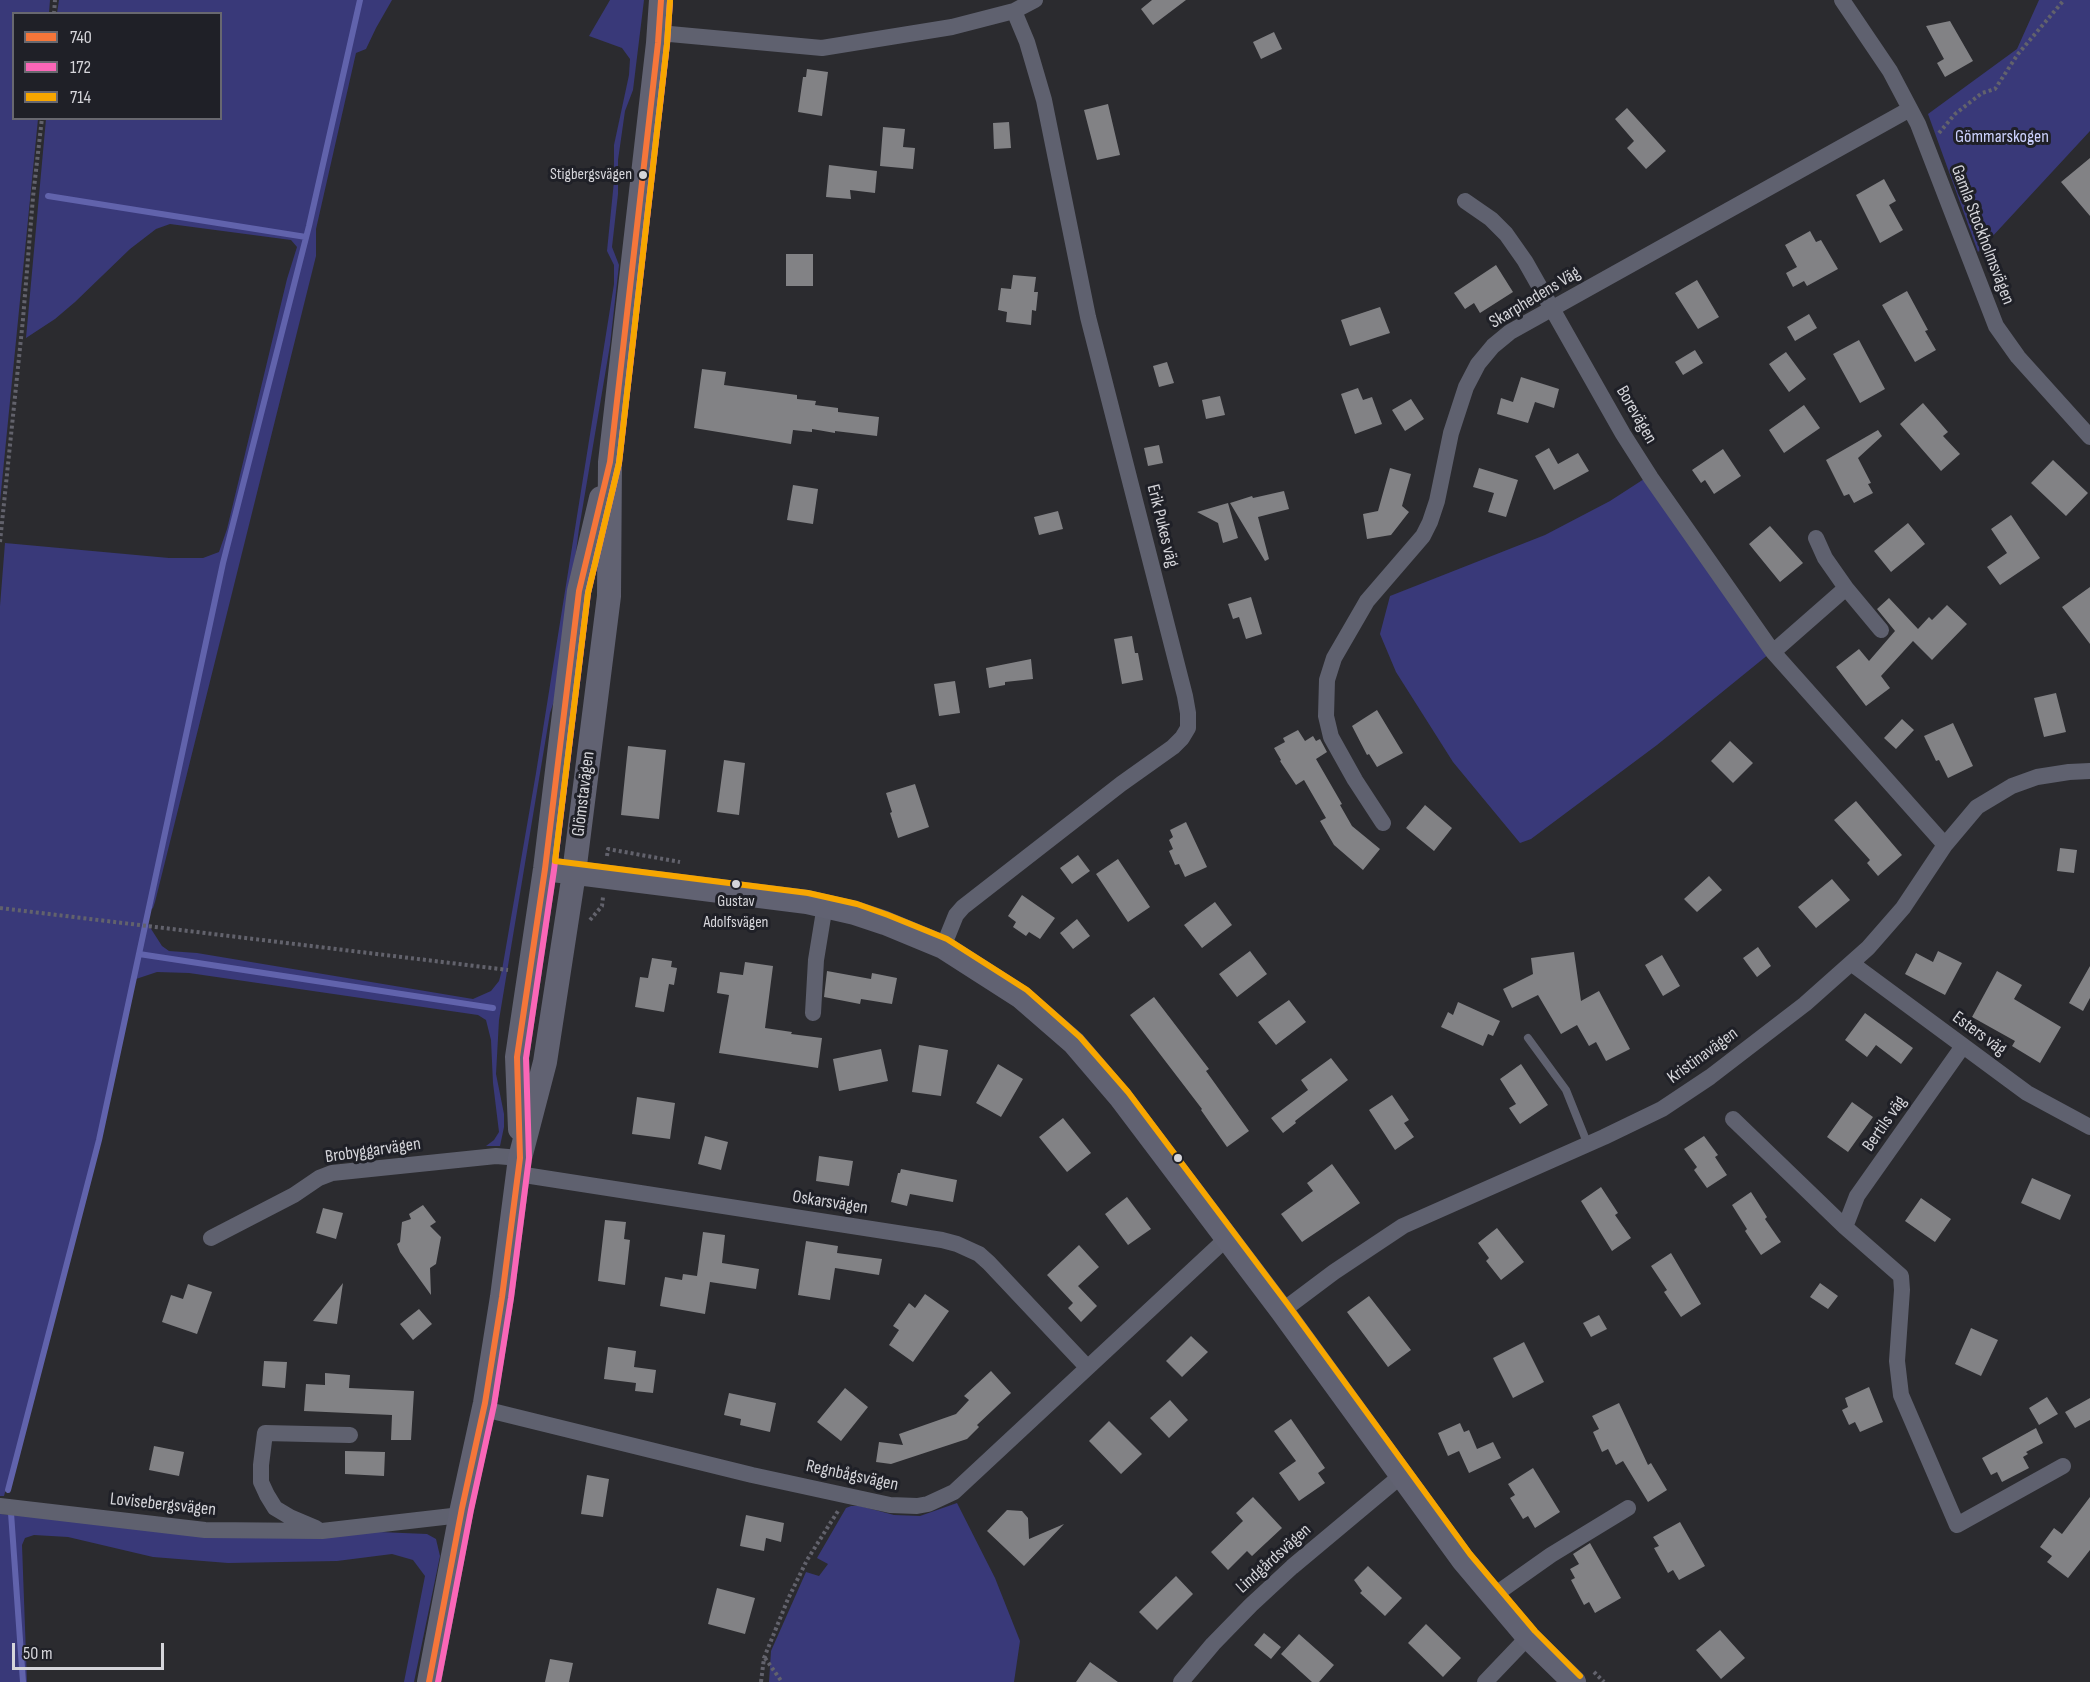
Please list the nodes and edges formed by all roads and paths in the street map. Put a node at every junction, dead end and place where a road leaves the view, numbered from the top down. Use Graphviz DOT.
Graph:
graph roads {
  1 [pos="661,0"];
  2 [pos="1035,0"];
  3 [pos="1842,0"];
  4 [pos="2064,0"];
  5 [pos="1014,12"];
  6 [pos="659,33"];
  7 [pos="1910,109"];
  8 [pos="42,120"];
  9 [pos="1927,146"];
  10 [pos="1466,201"];
  11 [pos="1552,308"];
  12 [pos="2090,437"];
  13 [pos="610,462"];
  14 [pos="1816,538"];
  15 [pos="0,542"];
  16 [pos="1845,588"];
  17 [pos="1881,630"];
  18 [pos="1773,652"];
  19 [pos="2090,771"];
  20 [pos="1383,823"];
  21 [pos="1945,844"];
  22 [pos="688,863"];
  23 [pos="544,869"];
  24 [pos="574,873"];
  25 [pos="605,878"];
  26 [pos="602,906"];
  27 [pos="825,906"];
  28 [pos="0,908"];
  29 [pos="943,947"];
  30 [pos="1851,963"];
  31 [pos="502,970"];
  32 [pos="813,1013"];
  33 [pos="1528,1038"];
  34 [pos="1963,1046"];
  35 [pos="1733,1119"];
  36 [pos="2090,1127"];
  37 [pos="1588,1145"];
  38 [pos="519,1166"];
  39 [pos="1845,1227"];
  40 [pos="211,1238"];
  41 [pos="1227,1238"];
  42 [pos="1282,1311"];
  43 [pos="1087,1367"];
  44 [pos="483,1409"];
  45 [pos="350,1435"];
  46 [pos="2063,1466"];
  47 [pos="1402,1475"];
  48 [pos="847,1495"];
  49 [pos="0,1506"];
  50 [pos="1628,1508"];
  51 [pos="461,1515"];
  52 [pos="322,1531"];
  53 [pos="1493,1596"];
  54 [pos="1528,1637"];
  55 [pos="764,1658"];
  56 [pos="1582,1676"];
  57 [pos="429,1682"];
  58 [pos="761,1682"];
  59 [pos="782,1682"];
  60 [pos="1181,1682"];
  61 [pos="1485,1682"];
  62 [pos="1604,1682"];
  1 -- 6 [label="main road, Glömstavägen"];
  2 -- 5 [label="street"];
  3 -- 7 [label="street, Gamla Stockholmsvägen"];
  4 -- 9 [label="path"];
  5 -- 6 [label="street"];
  5 -- 29 [label="street, Erik Pukes väg"];
  6 -- 13 [label="main road, Glömstavägen"];
  7 -- 9 [label="street, Gamla Stockholmsvägen"];
  7 -- 11 [label="street, Skarphedens Väg"];
  8 -- 15 [label="path"];
  9 -- 12 [label="street, Gamla Stockholmsvägen"];
  10 -- 11 [label="street, Borevägen"];
  11 -- 18 [label="street, Borevägen"];
  11 -- 20 [label="street, Skarphedens Väg"];
  13 -- 23 [label="main road, Glömstavägen"];
  13 -- 24 [label="main road, Glömstavägen"];
  14 -- 16 [label="street"];
  16 -- 17 [label="street"];
  16 -- 18 [label="street"];
  18 -- 21 [label="street, Borevägen"];
  19 -- 21 [label="street, Kristinavägen"];
  21 -- 30 [label="street, Kristinavägen"];
  22 -- 25 [label="path"];
  23 -- 24 [label="main road"];
  23 -- 38 [label="main road, Glömstavägen"];
  24 -- 25 [label="main road"];
  24 -- 38 [label="main road, Glömstavägen"];
  25 -- 26 [label="path"];
  25 -- 27 [label="main road"];
  27 -- 29 [label="main road"];
  27 -- 32 [label="street"];
  28 -- 31 [label="path"];
  29 -- 41 [label="main road"];
  30 -- 34 [label="street, Esters väg"];
  30 -- 37 [label="street, Kristinavägen"];
  33 -- 37 [label="lane"];
  34 -- 36 [label="street, Esters väg"];
  34 -- 39 [label="street, Bertils väg"];
  35 -- 39 [label="street"];
  37 -- 42 [label="street, Kristinavägen"];
  38 -- 40 [label="street, Brobyggarvägen"];
  38 -- 43 [label="street, Oskarsvägen"];
  38 -- 44 [label="main road, Glömstavägen"];
  39 -- 46 [label="street"];
  41 -- 42 [label="main road"];
  41 -- 43 [label="street, Regnbågsvägen"];
  42 -- 47 [label="main road"];
  43 -- 48 [label="street, Regnbågsvägen"];
  44 -- 48 [label="street, Regnbågsvägen"];
  44 -- 51 [label="main road, Glömstavägen"];
  45 -- 52 [label="street"];
  47 -- 53 [label="main road"];
  47 -- 60 [label="street, Lindgårdsvägen"];
  48 -- 55 [label="path"];
  49 -- 52 [label="street, Lovisebergsvägen"];
  50 -- 53 [label="street"];
  51 -- 52 [label="street, Lovisebergsvägen"];
  51 -- 57 [label="main road, Glömstavägen"];
  53 -- 54 [label="main road"];
  54 -- 56 [label="main road"];
  54 -- 61 [label="street"];
  55 -- 58 [label="path"];
  55 -- 59 [label="path"];
  56 -- 62 [label="path"];
}
